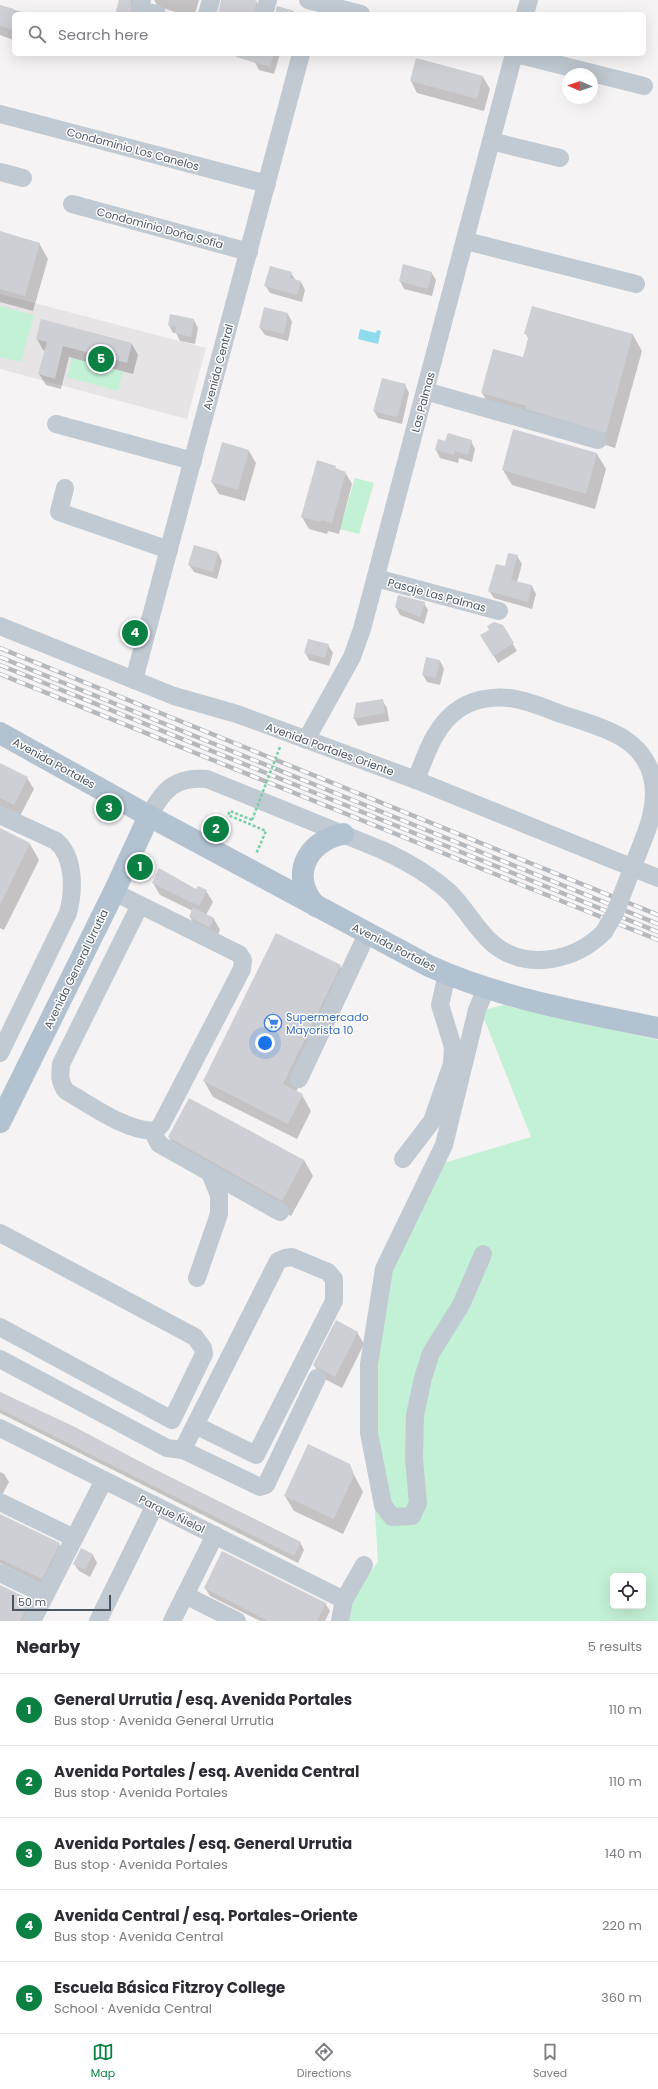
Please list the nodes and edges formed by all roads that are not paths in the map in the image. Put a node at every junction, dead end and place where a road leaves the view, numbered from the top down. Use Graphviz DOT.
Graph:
graph roads {
  1 [pos="142,0"];
  2 [pos="211,0"];
  3 [pos="268,0"];
  4 [pos="529,0"];
  5 [pos="313,4"];
  6 [pos="150,12"];
  7 [pos="208,12"];
  8 [pos="265,12"];
  9 [pos="351,12"];
  10 [pos="526,12"];
  11 [pos="300,56"];
  12 [pos="514,56"];
  13 [pos="523,56"];
  14 [pos="644,86"];
  15 [pos="0,114"];
  16 [pos="492,141"];
  17 [pos="560,158"];
  18 [pos="0,172"];
  19 [pos="23,178"];
  20 [pos="267,184"];
  21 [pos="72,204"];
  22 [pos="466,241"];
  23 [pos="249,252"];
  24 [pos="636,284"];
  25 [pos="426,391"];
  26 [pos="56,424"];
  27 [pos="598,440"];
  28 [pos="193,461"];
  29 [pos="66,488"];
  30 [pos="169,550"];
  31 [pos="376,578"];
  32 [pos="498,611"];
  33 [pos="0,626"];
  34 [pos="134,680"];
  35 [pos="0,733"];
  36 [pos="306,740"];
  37 [pos="416,780"];
  38 [pos="0,815"];
  39 [pos="149,816"];
  40 [pos="343,834"];
  41 [pos="658,878"];
  42 [pos="114,892"];
  43 [pos="140,905"];
  44 [pos="316,906"];
  45 [pos="368,934"];
  46 [pos="447,974"];
  47 [pos="486,988"];
  48 [pos="658,1028"];
  49 [pos="0,1053"];
  50 [pos="299,1079"];
  51 [pos="0,1122"];
  52 [pos="155,1131"];
  53 [pos="403,1159"];
  54 [pos="210,1173"];
  55 [pos="280,1212"];
  56 [pos="0,1233"];
  57 [pos="483,1254"];
  58 [pos="197,1278"];
  59 [pos="0,1327"];
  60 [pos="0,1359"];
  61 [pos="317,1378"];
  62 [pos="195,1425"];
  63 [pos="0,1428"];
  64 [pos="183,1450"];
  65 [pos="104,1480"];
  66 [pos="0,1502"];
  67 [pos="155,1505"];
  68 [pos="215,1535"];
  69 [pos="74,1538"];
  70 [pos="364,1565"];
  71 [pos="0,1573"];
  72 [pos="46,1595"];
  73 [pos="185,1595"];
  74 [pos="344,1600"];
  75 [pos="32,1621"];
  76 [pos="98,1621"];
  77 [pos="172,1621"];
  78 [pos="237,1621"];
  79 [pos="340,1621"];
  1 -- 6 [label="street"];
  2 -- 7 [label="street"];
  3 -- 8 [label="street"];
  4 -- 10 [label="street"];
  5 -- 9 [label="street"];
  11 -- 20 [label="street, Avenida Central"];
  12 -- 16 [label="street, Las Palmas"];
  13 -- 14 [label="street"];
  15 -- 20 [label="street, Condominio Los Canelos"];
  16 -- 17 [label="street"];
  16 -- 22 [label="street, Las Palmas"];
  18 -- 19 [label="street"];
  20 -- 23 [label="street, Avenida Central"];
  21 -- 23 [label="street, Condominio Doña Sofía"];
  22 -- 24 [label="street"];
  22 -- 25 [label="street, Las Palmas"];
  23 -- 28 [label="street, Avenida Central"];
  25 -- 27 [label="street"];
  25 -- 31 [label="street, Las Palmas"];
  26 -- 28 [label="street"];
  28 -- 30 [label="street, Avenida Central"];
  29 -- 30 [label="street"];
  30 -- 34 [label="street, Avenida Central"];
  31 -- 32 [label="street, Pasaje Las Palmas"];
  31 -- 36 [label="street, Las Palmas"];
  33 -- 34 [label="street, Avenida Portales Oriente"];
  34 -- 36 [label="street, Avenida Portales Oriente"];
  35 -- 39 [label="main road, Avenida Portales"];
  36 -- 37 [label="street, Avenida Portales Oriente"];
  37 -- 40 [label="street, bridge"];
  37 -- 41 [label="street, Avenida Portales Oriente"];
  38 -- 49 [label="street"];
  39 -- 40 [label="street"];
  39 -- 42 [label="main road, Avenida General Urrutia"];
  39 -- 44 [label="main road, Avenida Portales"];
  40 -- 44 [label="main road"];
  42 -- 43 [label="street"];
  42 -- 51 [label="main road, Avenida General Urrutia"];
  43 -- 52 [label="street"];
  43 -- 52 [label="street"];
  44 -- 45 [label="main road, Avenida Portales"];
  45 -- 46 [label="main road, Avenida Portales"];
  45 -- 50 [label="street"];
  46 -- 47 [label="main road, Avenida Portales"];
  46 -- 53 [label="street"];
  47 -- 48 [label="main road, Avenida Portales"];
  47 -- 57 [label="street"];
  52 -- 54 [label="street"];
  54 -- 55 [label="street"];
  54 -- 58 [label="street"];
  56 -- 59 [label="street"];
  60 -- 64 [label="street"];
  61 -- 64 [label="street"];
  62 -- 62 [label="street"];
  62 -- 64 [label="street"];
  63 -- 65 [label="street, Parque Ńielol"];
  65 -- 67 [label="street, Parque Ńielol"];
  65 -- 69 [label="street"];
  66 -- 69 [label="street"];
  67 -- 68 [label="street, Parque Ńielol"];
  67 -- 76 [label="street"];
  68 -- 73 [label="street"];
  68 -- 74 [label="street, Parque Ńielol"];
  69 -- 72 [label="street"];
  70 -- 74 [label="street"];
  71 -- 72 [label="street"];
  72 -- 75 [label="street"];
  73 -- 77 [label="street"];
  73 -- 78 [label="street"];
  74 -- 79 [label="street"];
}
